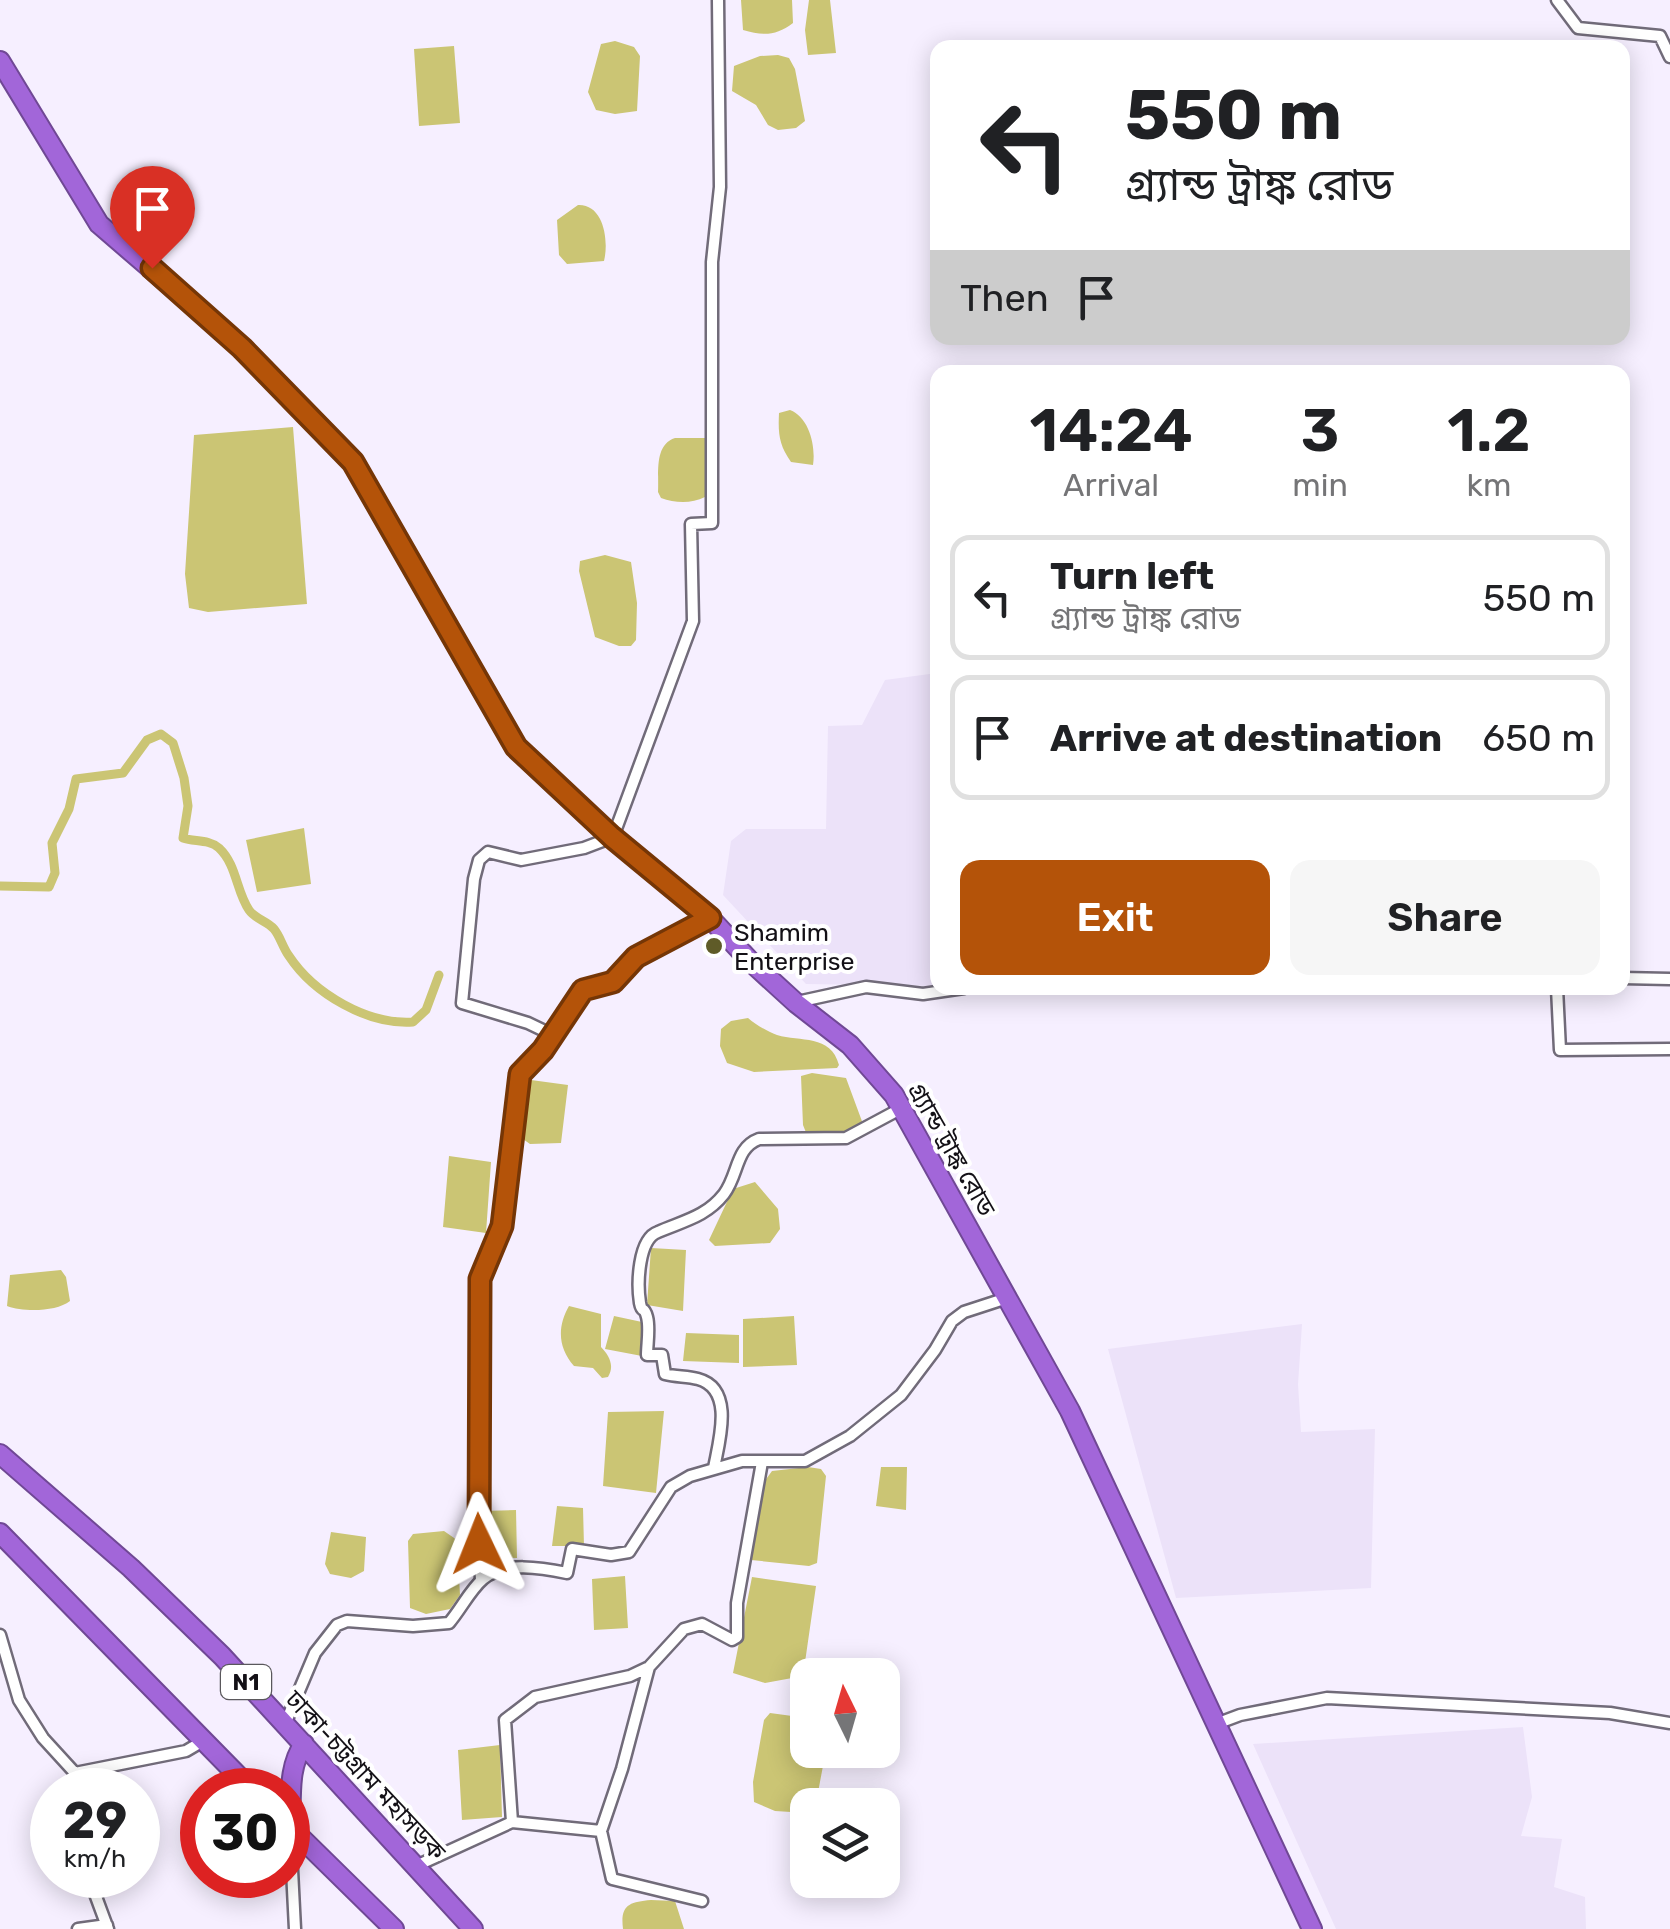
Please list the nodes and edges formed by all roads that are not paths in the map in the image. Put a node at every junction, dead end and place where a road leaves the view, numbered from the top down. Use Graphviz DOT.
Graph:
graph roads {
  1 [pos="718,0"];
  2 [pos="1557,0"];
  3 [pos="1670,57"];
  4 [pos="0,61"];
  5 [pos="612,837"];
  6 [pos="710,918"];
  7 [pos="1630,978"];
  8 [pos="1670,979"];
  9 [pos="930,993"];
  10 [pos="1557,995"];
  11 [pos="796,1002"];
  12 [pos="553,1035"];
  13 [pos="1670,1049"];
  14 [pos="902,1108"];
  15 [pos="1007,1298"];
  16 [pos="0,1454"];
  17 [pos="762,1462"];
  18 [pos="714,1468"];
  19 [pos="0,1533"];
  20 [pos="481,1580"];
  21 [pos="0,1635"];
  22 [pos="649,1668"];
  23 [pos="285,1724"];
  24 [pos="1215,1724"];
  25 [pos="1670,1724"];
  26 [pos="203,1741"];
  27 [pos="304,1744"];
  28 [pos="70,1768"];
  29 [pos="99,1768"];
  30 [pos="230,1768"];
  31 [pos="292,1768"];
  32 [pos="512,1822"];
  33 [pos="602,1831"];
  34 [pos="310,1847"];
  35 [pos="416,1866"];
  36 [pos="97,1898"];
  37 [pos="295,1898"];
  38 [pos="702,1901"];
  39 [pos="108,1927"];
  40 [pos="78,1929"];
  41 [pos="294,1929"];
  42 [pos="394,1929"];
  43 [pos="473,1929"];
  44 [pos="1312,1929"];
  1 -- 5 [label="street"];
  2 -- 3 [label="street"];
  4 -- 5 [label="highway, গ্র্যান্ড ট্রাঙ্ক রোড"];
  5 -- 6 [label="highway, গ্র্যান্ড ট্রাঙ্ক রোড"];
  5 -- 12 [label="street"];
  6 -- 11 [label="highway, গ্র্যান্ড ট্রাঙ্ক রোড"];
  6 -- 12 [label="street"];
  7 -- 8 [label="street"];
  9 -- 11 [label="street"];
  10 -- 13 [label="street"];
  11 -- 14 [label="highway, গ্র্যান্ড ট্রাঙ্ক রোড"];
  12 -- 20 [label="street"];
  14 -- 15 [label="highway, গ্র্যান্ড ট্রাঙ্ক রোড"];
  14 -- 18 [label="street"];
  15 -- 17 [label="street"];
  15 -- 24 [label="highway, গ্র্যান্ড ট্রাঙ্ক রোড"];
  16 -- 23 [label="highway, ঢাকা-চট্টগ্রাম মহাসড়ক / N1"];
  17 -- 18 [label="street"];
  17 -- 22 [label="street"];
  18 -- 20 [label="street"];
  19 -- 26 [label="highway"];
  20 -- 23 [label="street"];
  21 -- 28 [label="street"];
  22 -- 32 [label="street"];
  22 -- 33 [label="street"];
  23 -- 27 [label="highway, ঢাকা-চট্টগ্রাম মহাসড়ক / N1"];
  24 -- 25 [label="street"];
  24 -- 44 [label="highway, গ্র্যান্ড ট্রাঙ্ক রোড"];
  26 -- 29 [label="street"];
  26 -- 30 [label="highway"];
  27 -- 31 [label="highway"];
  27 -- 35 [label="highway, ঢাকা-চট্টগ্রাম মহাসড়ক / N1"];
  32 -- 33 [label="street"];
  32 -- 35 [label="street"];
  33 -- 38 [label="street"];
  34 -- 42 [label="highway"];
  35 -- 43 [label="highway, ঢাকা-চট্টগ্রাম মহাসড়ক / N1"];
  36 -- 39 [label="street"];
  37 -- 41 [label="street"];
  39 -- 40 [label="street"];
}
